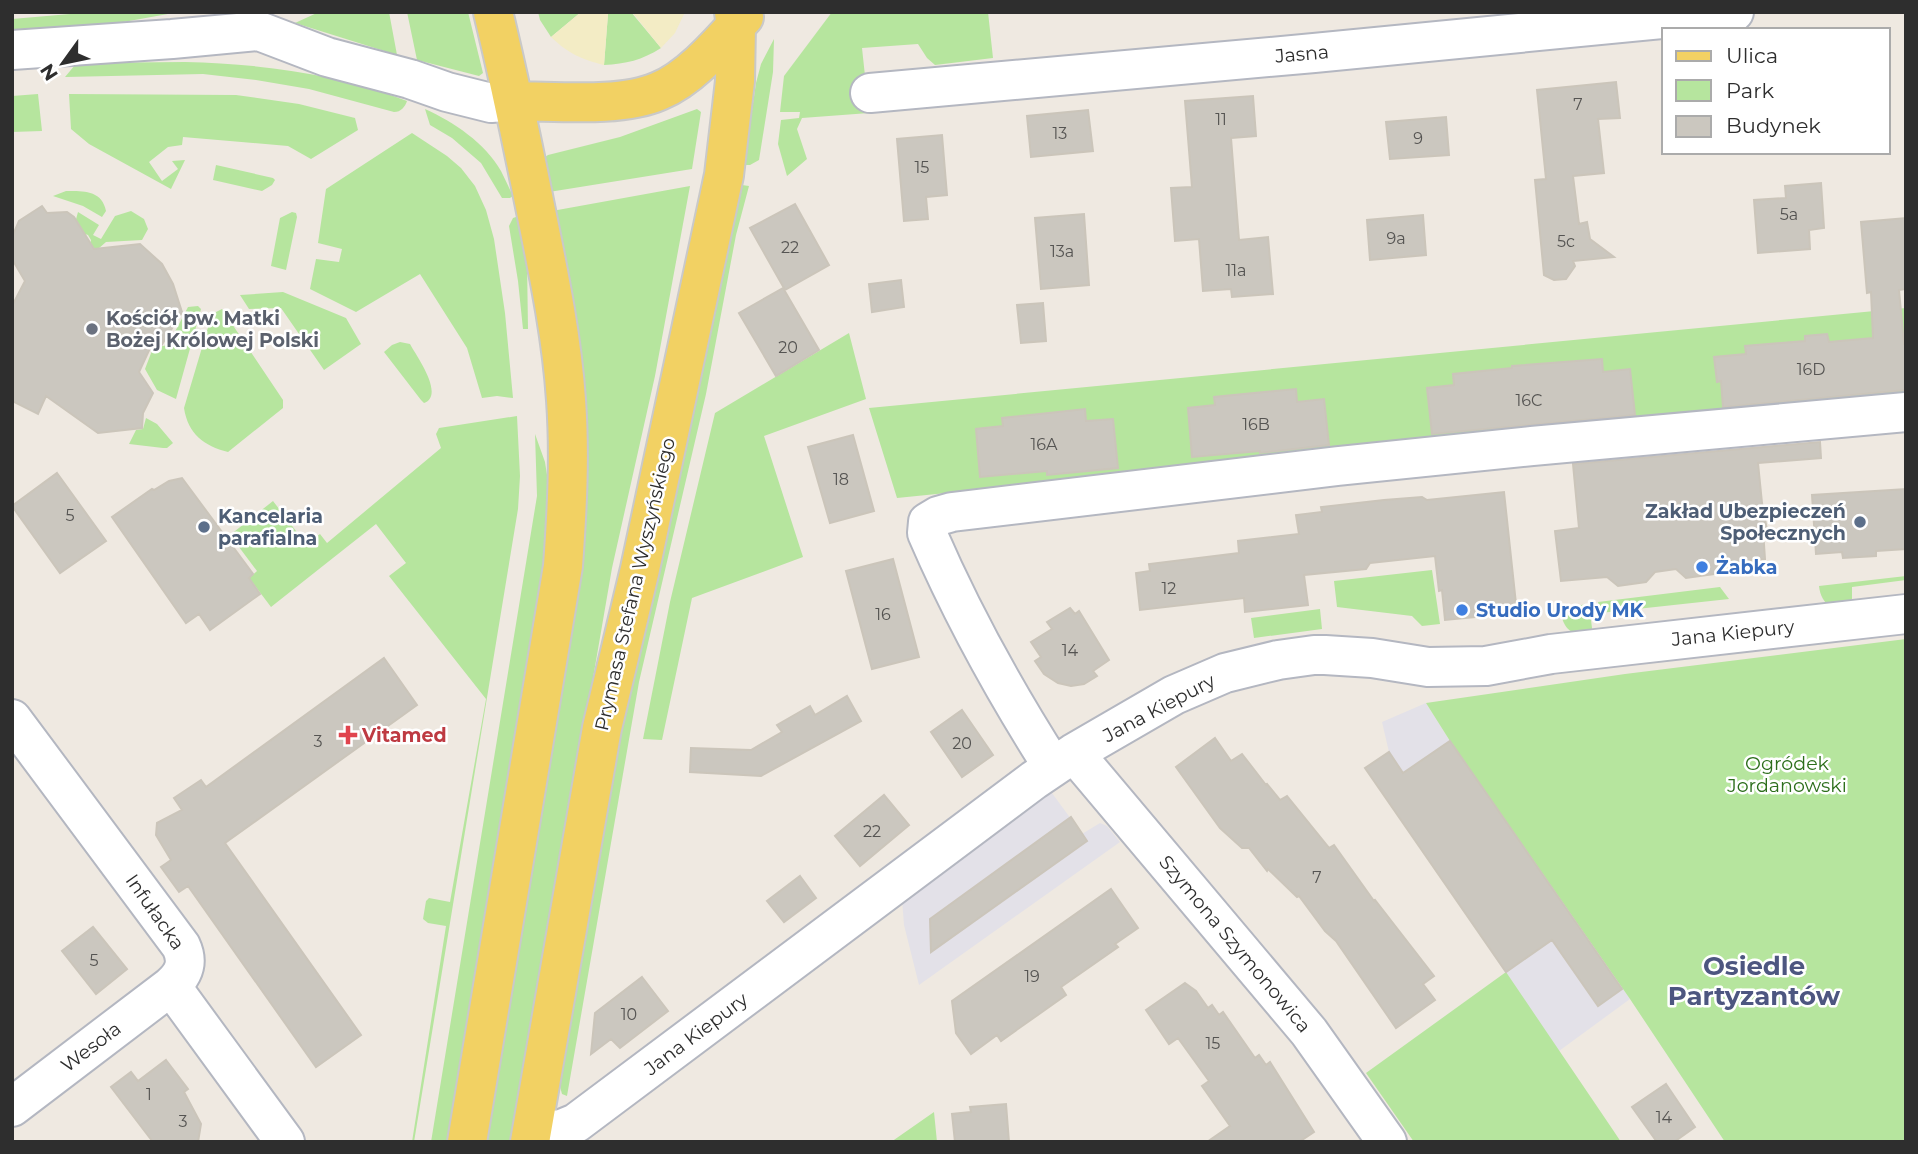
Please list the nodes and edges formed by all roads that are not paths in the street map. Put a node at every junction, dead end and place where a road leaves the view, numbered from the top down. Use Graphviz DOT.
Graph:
graph roads {
  1 [pos="493,12"];
  2 [pos="1734,12"];
  3 [pos="739,17"];
  4 [pos="275,22"];
  5 [pos="12,50"];
  6 [pos="870,93"];
  7 [pos="514,101"];
  8 [pos="1906,411"];
  9 [pos="1906,614"];
  10 [pos="12,719"];
  11 [pos="1064,760"];
  12 [pos="171,986"];
  13 [pos="12,1107"];
  14 [pos="532,1135"];
  15 [pos="285,1142"];
  16 [pos="467,1142"];
  17 [pos="1387,1142"];
  1 -- 7 [label="main road"];
  2 -- 6 [label="street, Jasna"];
  3 -- 7 [label="main road"];
  3 -- 14 [label="main road, Prymasa Stefana Wyszyńskiego"];
  4 -- 5 [label="street"];
  4 -- 7 [label="street"];
  7 -- 16 [label="main road"];
  8 -- 11 [label="street, Szymona Szymonowica"];
  9 -- 11 [label="street, Jana Kiepury"];
  10 -- 12 [label="street, Infułacka"];
  11 -- 14 [label="street, Jana Kiepury"];
  11 -- 17 [label="street, Szymona Szymonowica"];
  12 -- 13 [label="street, Wesoła"];
  12 -- 15 [label="street"];
}
